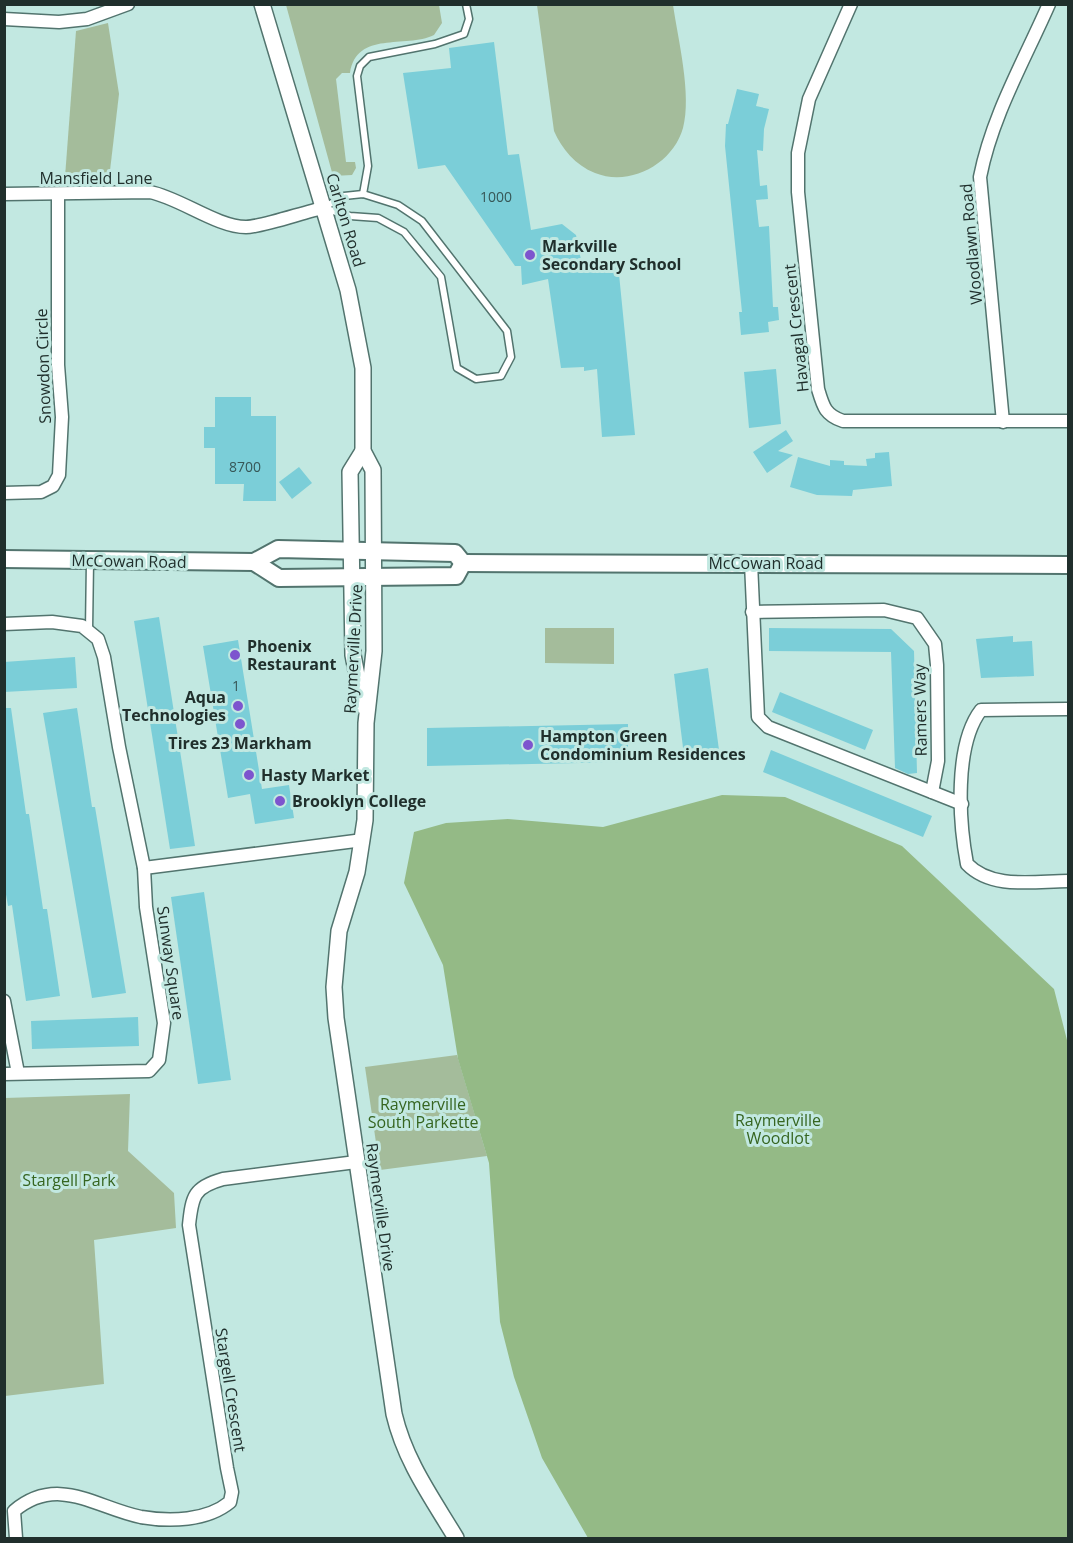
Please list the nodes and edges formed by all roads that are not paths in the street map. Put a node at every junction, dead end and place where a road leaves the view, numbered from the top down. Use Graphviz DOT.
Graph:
graph roads {
  1 [pos="128,4"];
  2 [pos="262,4"];
  3 [pos="466,4"];
  4 [pos="851,4"];
  5 [pos="1049,4"];
  6 [pos="4,19"];
  7 [pos="4,194"];
  8 [pos="57,194"];
  9 [pos="363,194"];
  10 [pos="323,208"];
  11 [pos="1068,421"];
  12 [pos="1003,422"];
  13 [pos="363,451"];
  14 [pos="4,493"];
  15 [pos="353,550"];
  16 [pos="375,551"];
  17 [pos="4,560"];
  18 [pos="90,560"];
  19 [pos="254,562"];
  20 [pos="463,563"];
  21 [pos="751,563"];
  22 [pos="1068,566"];
  23 [pos="354,578"];
  24 [pos="375,578"];
  25 [pos="752,612"];
  26 [pos="4,624"];
  27 [pos="89,630"];
  28 [pos="1068,709"];
  29 [pos="366,723"];
  30 [pos="932,792"];
  31 [pos="962,804"];
  32 [pos="363,840"];
  33 [pos="144,868"];
  34 [pos="1068,881"];
  35 [pos="4,1001"];
  36 [pos="18,1073"];
  37 [pos="4,1074"];
  38 [pos="356,1162"];
  39 [pos="16,1539"];
  40 [pos="456,1539"];
  1 -- 6 [label="street"];
  2 -- 10 [label="street, Carlton Road"];
  3 -- 9 [label="lane"];
  4 -- 12 [label="street, Havagal Crescent"];
  5 -- 12 [label="street, Woodlawn Road"];
  7 -- 8 [label="street, Mansfield Lane"];
  8 -- 10 [label="street, Mansfield Lane"];
  8 -- 14 [label="street, Snowdon Circle"];
  9 -- 10 [label="lane"];
  9 -- 10 [label="lane"];
  10 -- 13 [label="street, Carlton Road"];
  11 -- 12 [label="street, Havagal Crescent"];
  13 -- 15 [label="street, Carlton Road"];
  13 -- 16 [label="street, Carlton Road"];
  15 -- 16 [label="main road, McCowan Road"];
  15 -- 19 [label="main road, McCowan Road"];
  15 -- 23 [label="street, Raymerville Drive"];
  16 -- 20 [label="main road, McCowan Road"];
  16 -- 24 [label="street, Carlton Road"];
  17 -- 18 [label="main road, McCowan Road"];
  18 -- 19 [label="main road, McCowan Road"];
  18 -- 27 [label="lane"];
  19 -- 23 [label="main road"];
  20 -- 21 [label="main road, McCowan Road"];
  20 -- 24 [label="main road"];
  21 -- 22 [label="main road, McCowan Road"];
  21 -- 25 [label="street"];
  23 -- 24 [label="main road"];
  23 -- 29 [label="street, Raymerville Drive"];
  24 -- 29 [label="street, Raymerville Drive"];
  25 -- 30 [label="street"];
  25 -- 30 [label="street, Ramers Way"];
  26 -- 27 [label="street"];
  27 -- 33 [label="street, Sunway Square"];
  28 -- 31 [label="street"];
  29 -- 32 [label="street, Raymerville Drive"];
  30 -- 31 [label="street"];
  31 -- 34 [label="street"];
  32 -- 33 [label="street"];
  32 -- 38 [label="street, Raymerville Drive"];
  33 -- 36 [label="street, Sunway Square"];
  35 -- 36 [label="street"];
  36 -- 37 [label="street, Sunway Square"];
  38 -- 39 [label="street, Stargell Crescent"];
  38 -- 40 [label="street, Raymerville Drive"];
}
